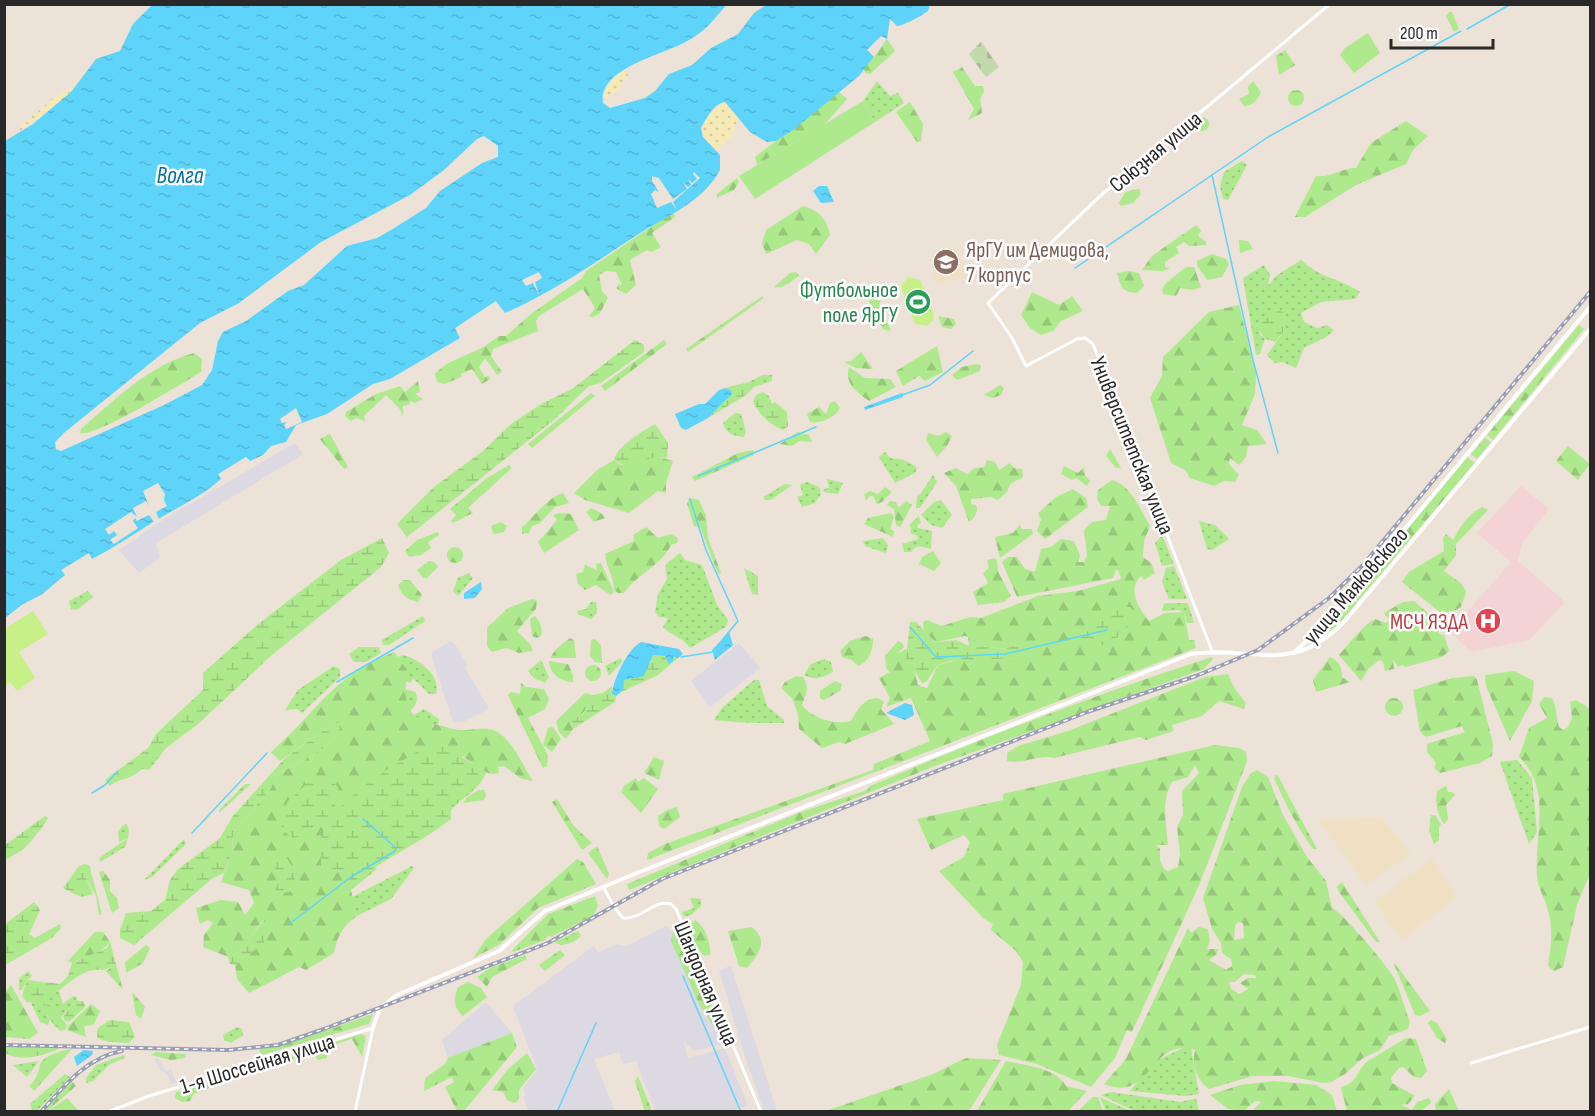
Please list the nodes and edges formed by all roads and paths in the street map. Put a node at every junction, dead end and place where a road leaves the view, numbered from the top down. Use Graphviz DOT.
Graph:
graph roads {
  1 [pos="1330,4"];
  2 [pos="988,304"];
  3 [pos="1590,307"];
  4 [pos="1590,329"];
  5 [pos="1324,626"];
  6 [pos="1332,634"];
  7 [pos="1212,651"];
  8 [pos="1290,654"];
  9 [pos="604,888"];
  10 [pos="1590,1027"];
  11 [pos="373,1028"];
  12 [pos="1471,1064"];
  13 [pos="108,1112"];
  14 [pos="355,1112"];
  15 [pos="761,1112"];
  1 -- 2 [label="street, Союзная улица"];
  2 -- 7 [label="street, Университетская улица"];
  3 -- 5 [label="main road, улица Маяковского"];
  4 -- 6 [label="main road, улица Маяковского"];
  5 -- 6 [label="main road"];
  5 -- 8 [label="main road, улица Маяковского"];
  6 -- 8 [label="main road, улица Маяковского"];
  7 -- 8 [label="main road"];
  7 -- 9 [label="main road"];
  9 -- 11 [label="main road"];
  9 -- 15 [label="street, Шандорная улица"];
  10 -- 12 [label="street"];
  11 -- 13 [label="street, 1-я Шоссейная улица"];
  11 -- 14 [label="street"];
}
